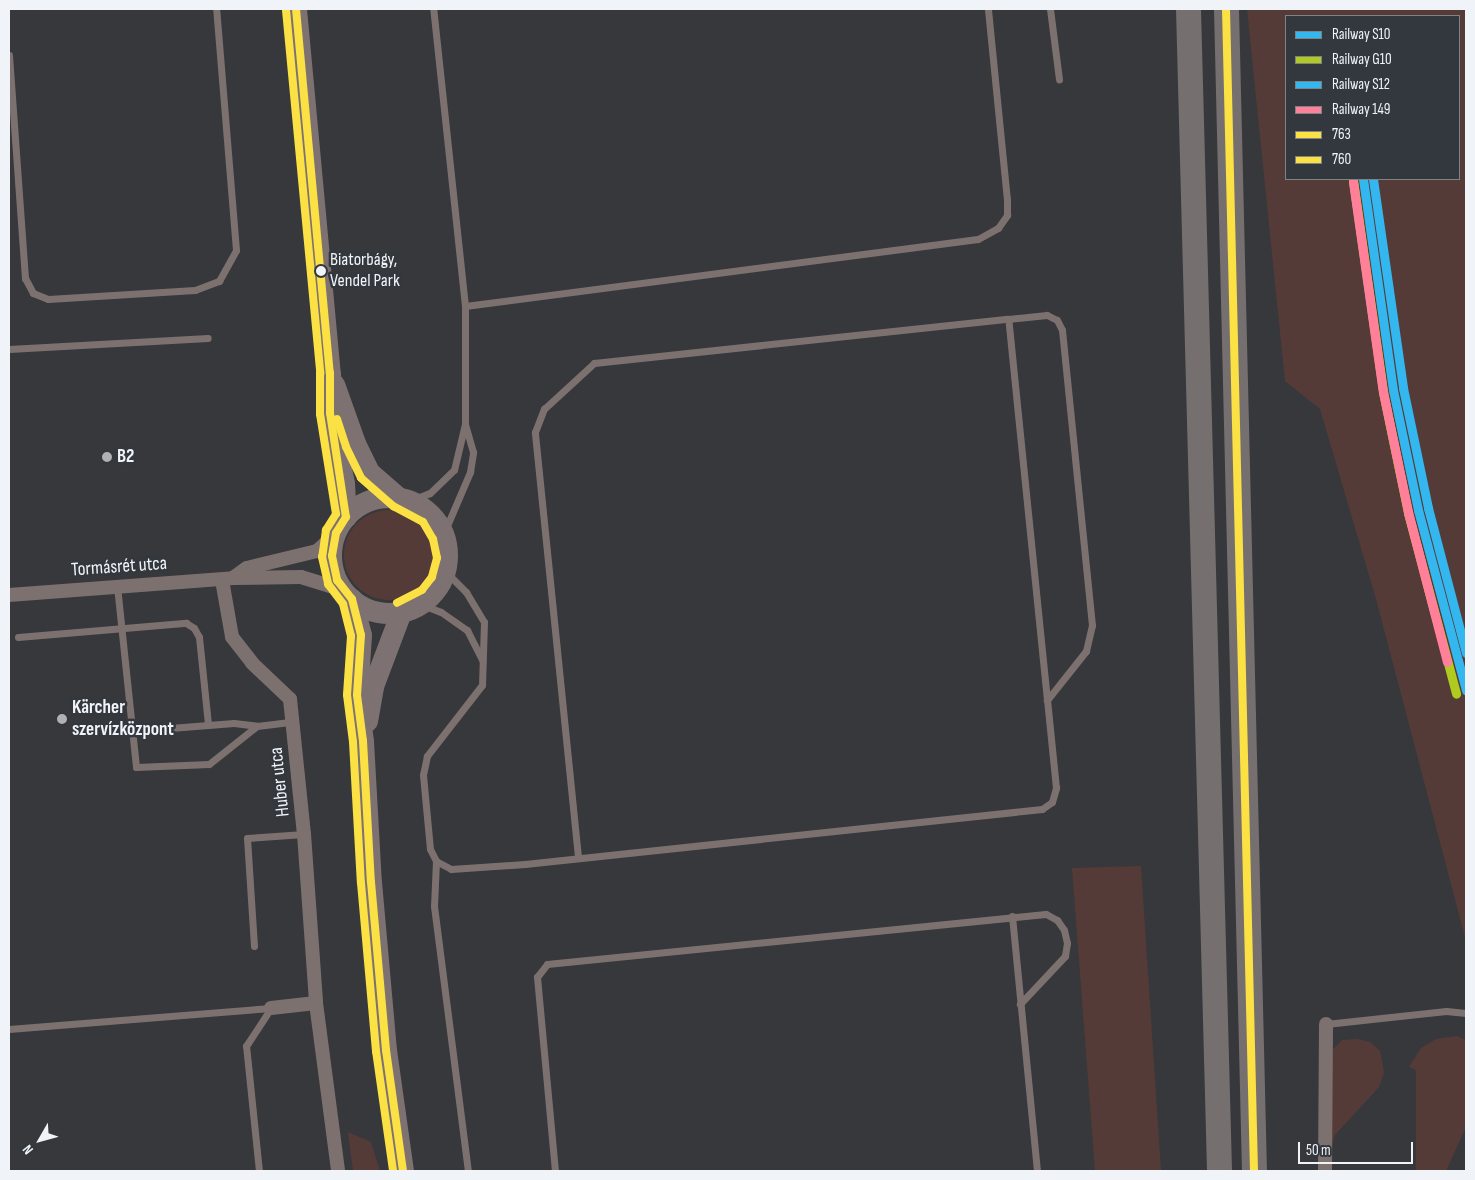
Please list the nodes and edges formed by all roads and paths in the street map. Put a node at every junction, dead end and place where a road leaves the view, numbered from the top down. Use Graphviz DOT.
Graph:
graph roads {
  1 [pos="216,9"];
  2 [pos="296,9"];
  3 [pos="433,9"];
  4 [pos="988,9"];
  5 [pos="1050,9"];
  6 [pos="1188,9"];
  7 [pos="1226,9"];
  8 [pos="9,55"];
  9 [pos="1059,79"];
  10 [pos="465,306"];
  11 [pos="1008,319"];
  12 [pos="208,338"];
  13 [pos="9,349"];
  14 [pos="330,373"];
  15 [pos="465,424"];
  16 [pos="404,500"];
  17 [pos="341,525"];
  18 [pos="443,535"];
  19 [pos="445,571"];
  20 [pos="227,579"];
  21 [pos="117,585"];
  22 [pos="348,594"];
  23 [pos="9,595"];
  24 [pos="411,608"];
  25 [pos="121,629"];
  26 [pos="18,637"];
  27 [pos="483,662"];
  28 [pos="1047,700"];
  29 [pos="292,722"];
  30 [pos="208,724"];
  31 [pos="256,726"];
  32 [pos="132,731"];
  33 [pos="363,741"];
  34 [pos="304,834"];
  35 [pos="578,858"];
  36 [pos="436,861"];
  37 [pos="1012,916"];
  38 [pos="254,946"];
  39 [pos="316,1003"];
  40 [pos="1020,1004"];
  41 [pos="270,1008"];
  42 [pos="1466,1013"];
  43 [pos="1326,1024"];
  44 [pos="9,1029"];
  45 [pos="259,1171"];
  46 [pos="338,1171"];
  47 [pos="403,1171"];
  48 [pos="468,1171"];
  49 [pos="555,1171"];
  50 [pos="1037,1171"];
  51 [pos="1219,1171"];
  52 [pos="1254,1171"];
  53 [pos="1325,1171"];
  1 -- 8 [label="lane"];
  2 -- 14 [label="main road"];
  3 -- 10 [label="lane"];
  4 -- 10 [label="lane"];
  5 -- 9 [label="lane"];
  6 -- 51 [label="highway"];
  7 -- 52 [label="highway"];
  10 -- 15 [label="lane"];
  11 -- 28 [label="lane"];
  11 -- 28 [label="lane"];
  11 -- 35 [label="lane"];
  12 -- 13 [label="lane"];
  14 -- 16 [label="main road"];
  14 -- 17 [label="main road"];
  15 -- 16 [label="lane"];
  15 -- 18 [label="lane"];
  16 -- 17 [label="main road"];
  16 -- 18 [label="main road"];
  17 -- 20 [label="street"];
  17 -- 22 [label="main road"];
  18 -- 19 [label="main road"];
  19 -- 24 [label="main road"];
  19 -- 27 [label="lane"];
  20 -- 21 [label="street, Tormásrét utca"];
  20 -- 22 [label="street, Tormásrét utca"];
  20 -- 29 [label="street, Huber utca"];
  21 -- 23 [label="street, Tormásrét utca"];
  21 -- 25 [label="lane"];
  22 -- 24 [label="main road"];
  22 -- 33 [label="main road"];
  24 -- 27 [label="lane"];
  24 -- 33 [label="main road"];
  25 -- 26 [label="lane"];
  25 -- 30 [label="lane"];
  25 -- 32 [label="lane"];
  27 -- 36 [label="lane"];
  28 -- 35 [label="lane"];
  29 -- 31 [label="lane"];
  29 -- 34 [label="street, Huber utca"];
  30 -- 31 [label="lane"];
  30 -- 32 [label="lane"];
  31 -- 32 [label="lane"];
  33 -- 47 [label="main road"];
  34 -- 38 [label="lane"];
  34 -- 39 [label="street, Huber utca"];
  35 -- 36 [label="lane"];
  36 -- 48 [label="lane"];
  37 -- 40 [label="lane"];
  37 -- 40 [label="lane"];
  37 -- 49 [label="lane"];
  39 -- 41 [label="street"];
  39 -- 46 [label="street, Huber utca"];
  40 -- 50 [label="lane"];
  41 -- 44 [label="lane"];
  41 -- 45 [label="lane"];
  42 -- 43 [label="lane"];
  43 -- 53 [label="street"];
}
